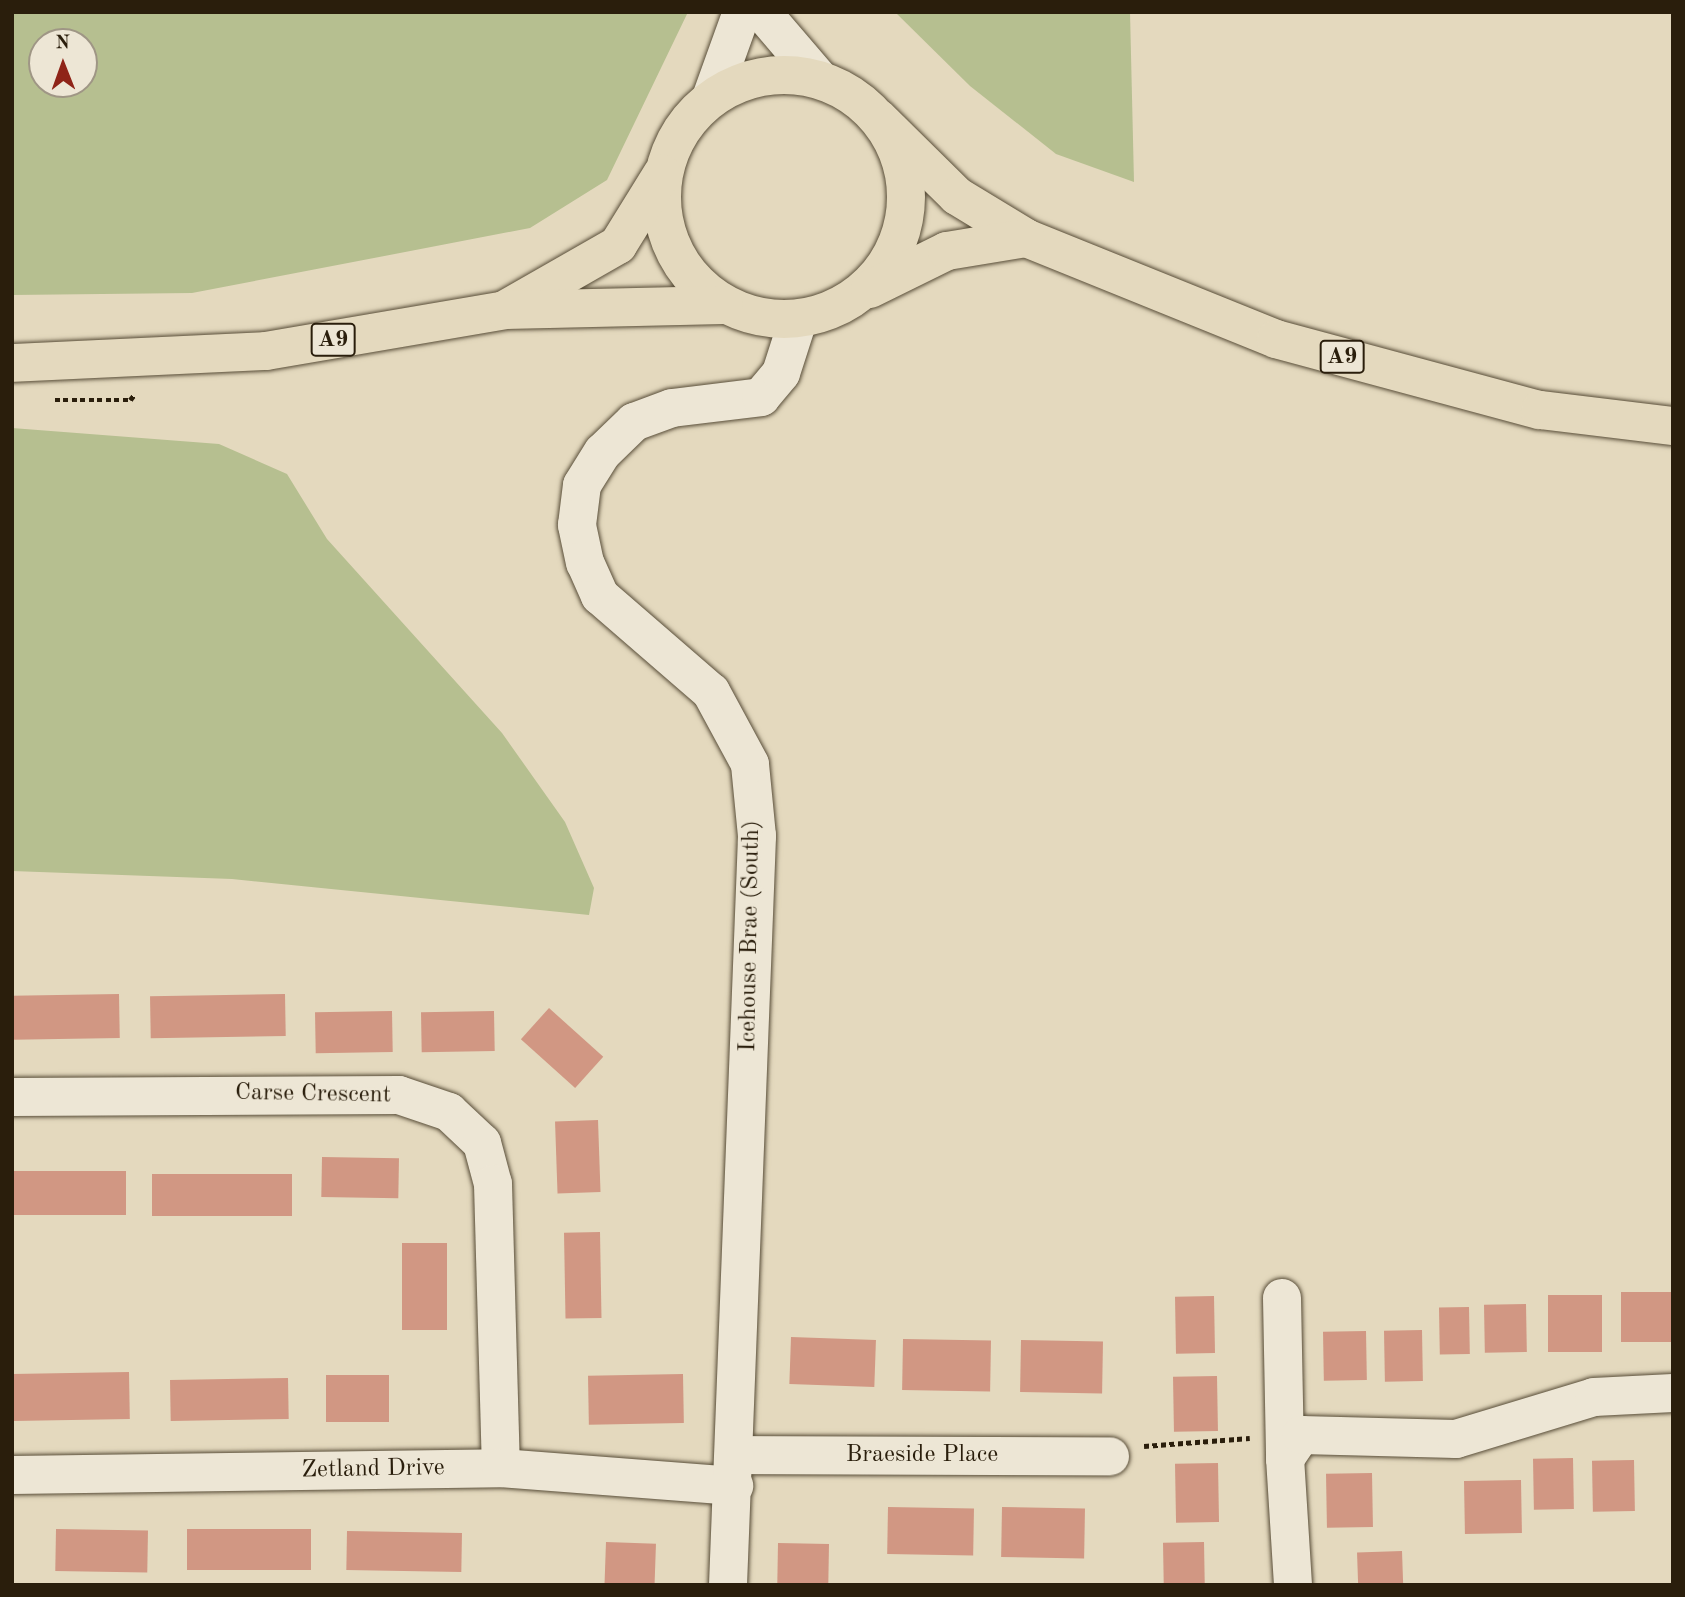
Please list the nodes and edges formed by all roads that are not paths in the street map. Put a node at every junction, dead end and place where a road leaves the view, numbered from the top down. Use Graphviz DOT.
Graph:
graph roads {
  1 [pos="742,12"];
  2 [pos="762,12"];
  3 [pos="820,80"];
  4 [pos="711,98"];
  5 [pos="878,118"];
  6 [pos="662,174"];
  7 [pos="1026,238"];
  8 [pos="862,293"];
  9 [pos="724,305"];
  10 [pos="505,310"];
  11 [pos="799,320"];
  12 [pos="12,363"];
  13 [pos="1673,426"];
  14 [pos="12,1097"];
  15 [pos="1282,1298"];
  16 [pos="1673,1393"];
  17 [pos="1285,1451"];
  18 [pos="1110,1456"];
  19 [pos="501,1468"];
  20 [pos="735,1471"];
  21 [pos="12,1475"];
  22 [pos="729,1585"];
  23 [pos="1293,1585"];
  1 -- 4 [label="street"];
  2 -- 3 [label="street"];
  3 -- 4 [label="main road"];
  3 -- 5 [label="main road"];
  4 -- 6 [label="main road"];
  5 -- 7 [label="main road, A9"];
  5 -- 8 [label="main road"];
  6 -- 9 [label="main road"];
  6 -- 10 [label="main road, A9"];
  7 -- 8 [label="main road"];
  7 -- 13 [label="main road, A9"];
  8 -- 11 [label="main road"];
  9 -- 10 [label="main road, A9"];
  9 -- 11 [label="main road"];
  10 -- 12 [label="main road, A9"];
  11 -- 20 [label="street, Icehouse Brae (South)"];
  14 -- 19 [label="street, Carse Crescent"];
  15 -- 17 [label="street"];
  16 -- 17 [label="street"];
  17 -- 23 [label="street"];
  18 -- 20 [label="street, Braeside Place"];
  19 -- 20 [label="street, Zetland Drive"];
  19 -- 21 [label="street, Zetland Drive"];
  20 -- 22 [label="street, Icehouse Brae (South)"];
}
